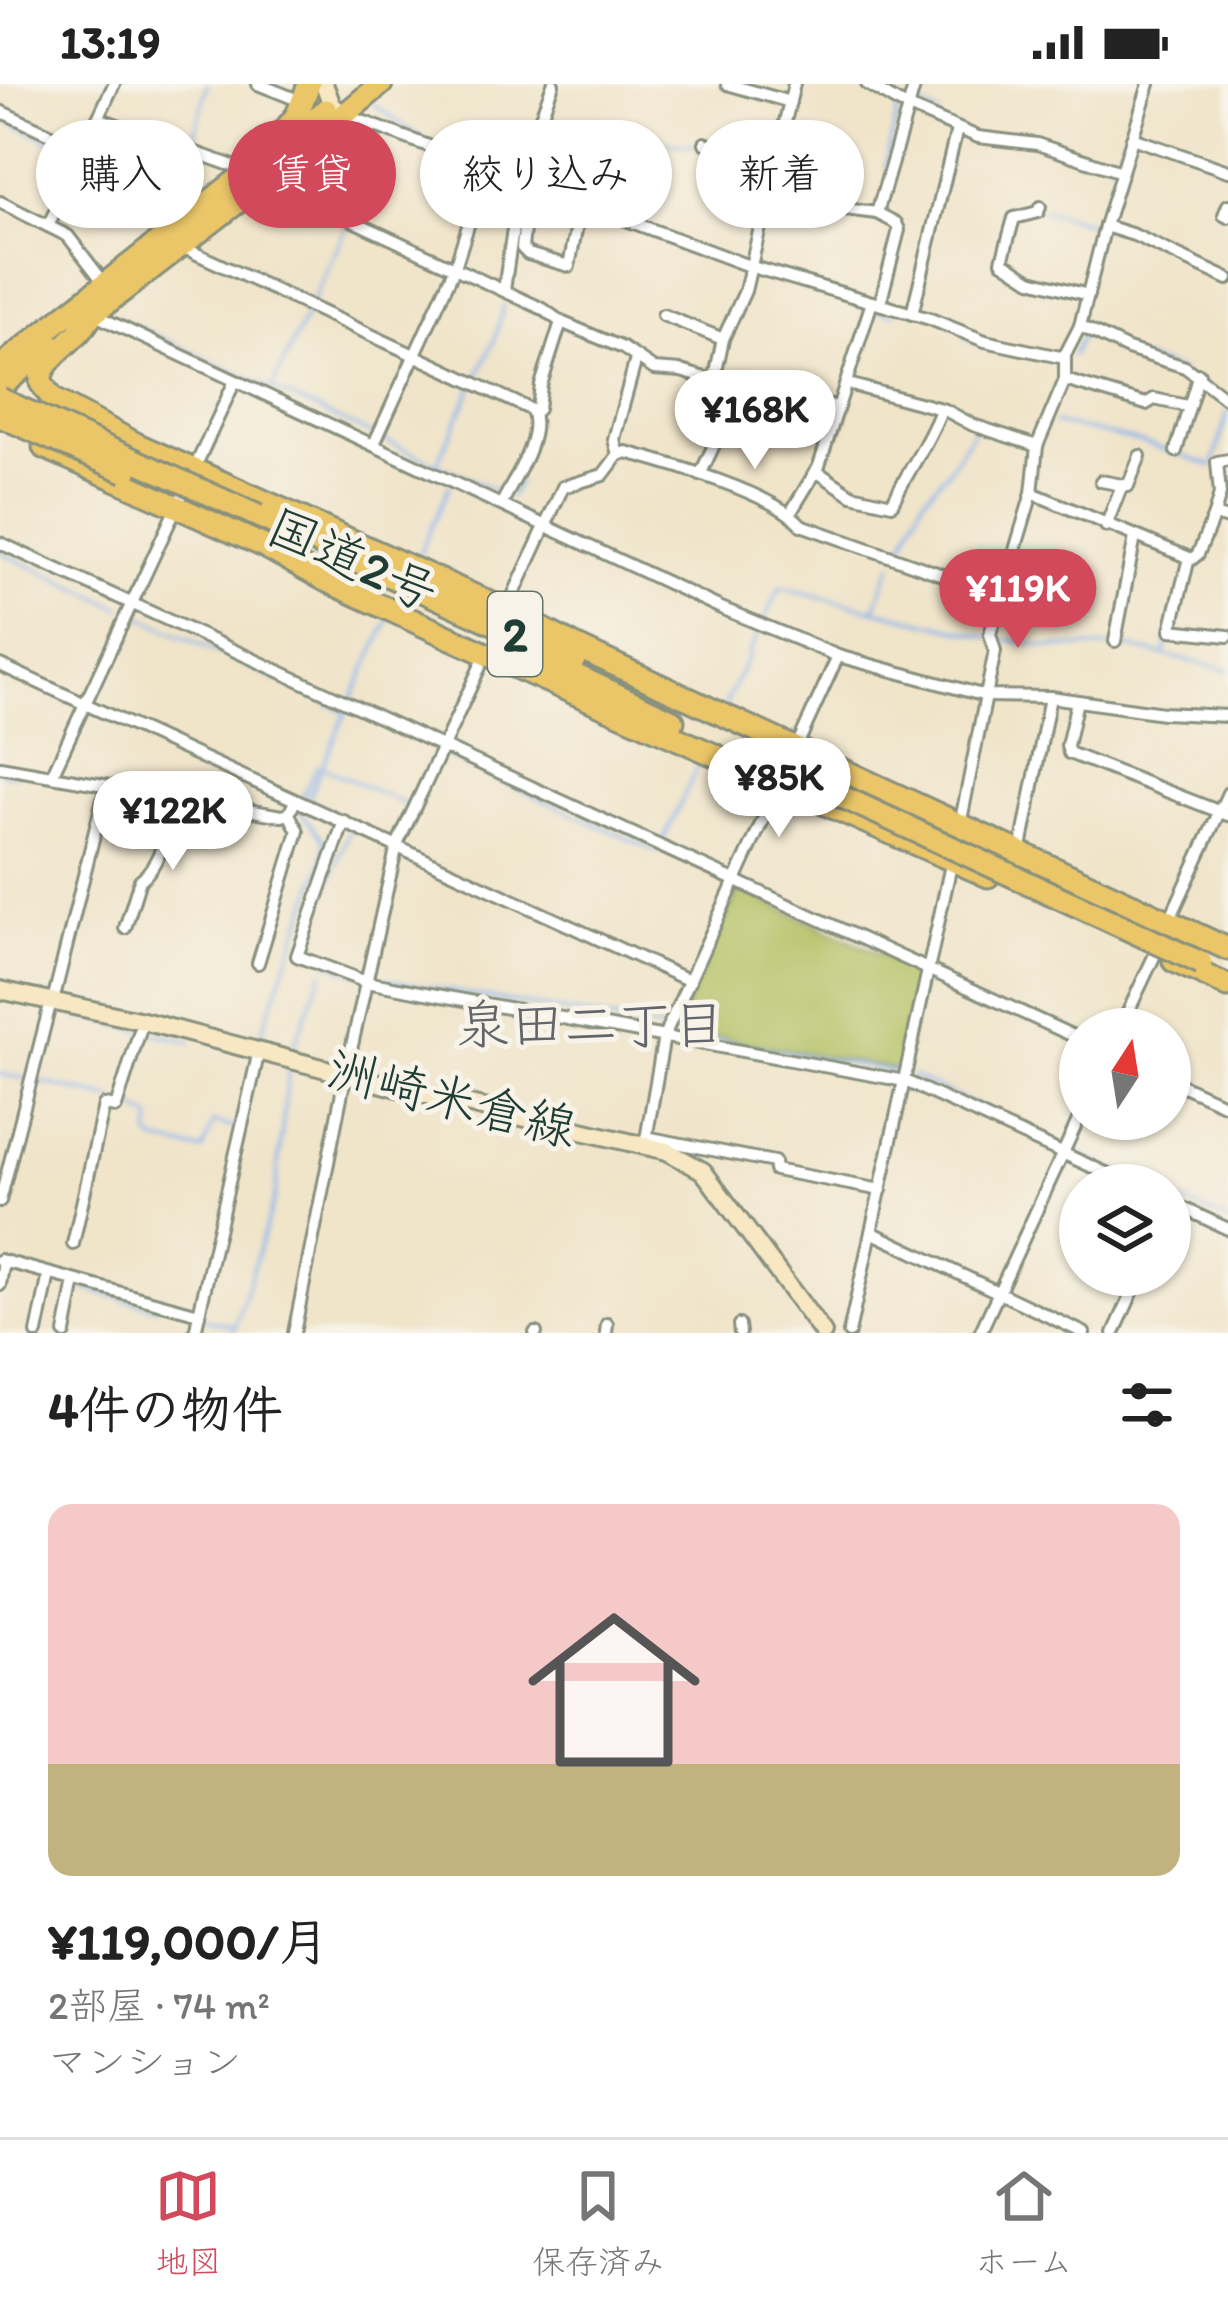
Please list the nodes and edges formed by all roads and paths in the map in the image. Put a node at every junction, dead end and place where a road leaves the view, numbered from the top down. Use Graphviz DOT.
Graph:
graph roads {
  1 [pos="114,84"];
  2 [pos="258,84"];
  3 [pos="359,84"];
  4 [pos="381,84"];
  5 [pos="554,84"];
  6 [pos="727,84"];
  7 [pos="794,84"];
  8 [pos="867,84"];
  9 [pos="915,84"];
  10 [pos="1149,84"];
  11 [pos="306,93"];
  12 [pos="335,97"];
  13 [pos="790,102"];
  14 [pos="904,103"];
  15 [pos="0,111"];
  16 [pos="98,118"];
  17 [pos="291,120"];
  18 [pos="310,120"];
  19 [pos="540,120"];
  20 [pos="786,120"];
  21 [pos="36,128"];
  22 [pos="957,129"];
  23 [pos="420,138"];
  24 [pos="1132,138"];
  25 [pos="228,162"];
  26 [pos="1118,170"];
  27 [pos="1228,172"];
  28 [pos="228,192"];
  29 [pos="228,199"];
  30 [pos="0,202"];
  31 [pos="1228,205"];
  32 [pos="1040,207"];
  33 [pos="864,212"];
  34 [pos="874,213"];
  35 [pos="1228,217"];
  36 [pos="36,220"];
  37 [pos="1105,226"];
  38 [pos="52,228"];
  39 [pos="373,228"];
  40 [pos="468,228"];
  41 [pos="516,228"];
  42 [pos="524,228"];
  43 [pos="576,228"];
  44 [pos="644,228"];
  45 [pos="758,228"];
  46 [pos="180,246"];
  47 [pos="748,266"];
  48 [pos="455,268"];
  49 [pos="1228,279"];
  50 [pos="106,284"];
  51 [pos="504,290"];
  52 [pos="1088,295"];
  53 [pos="876,303"];
  54 [pos="92,314"];
  55 [pos="913,314"];
  56 [pos="663,316"];
  57 [pos="561,322"];
  58 [pos="1080,326"];
  59 [pos="723,339"];
  60 [pos="1065,355"];
  61 [pos="415,356"];
  62 [pos="636,359"];
  63 [pos="1197,377"];
  64 [pos="1064,380"];
  65 [pos="235,381"];
  66 [pos="714,381"];
  67 [pos="1,383"];
  68 [pos="848,384"];
  69 [pos="736,389"];
  70 [pos="1228,400"];
  71 [pos="1187,406"];
  72 [pos="836,407"];
  73 [pos="71,409"];
  74 [pos="940,410"];
  75 [pos="533,413"];
  76 [pos="0,416"];
  77 [pos="0,426"];
  78 [pos="377,439"];
  79 [pos="1037,446"];
  80 [pos="1176,452"];
  81 [pos="618,455"];
  82 [pos="1140,456"];
  83 [pos="1228,460"];
  84 [pos="816,471"];
  85 [pos="193,472"];
  86 [pos="700,475"];
  87 [pos="1101,481"];
  88 [pos="1122,485"];
  89 [pos="1032,494"];
  90 [pos="504,498"];
  91 [pos="176,507"];
  92 [pos="791,512"];
  93 [pos="1214,514"];
  94 [pos="1228,519"];
  95 [pos="255,522"];
  96 [pos="547,524"];
  97 [pos="1106,526"];
  98 [pos="1136,537"];
  99 [pos="0,543"];
  100 [pos="1189,558"];
  101 [pos="355,560"];
  102 [pos="1002,596"];
  103 [pos="131,604"];
  104 [pos="506,610"];
  105 [pos="1228,637"];
  106 [pos="1114,641"];
  107 [pos="577,647"];
  108 [pos="486,654"];
  109 [pos="838,656"];
  110 [pos="0,665"];
  111 [pos="559,668"];
  112 [pos="986,696"];
  113 [pos="1050,697"];
  114 [pos="1077,701"];
  115 [pos="84,704"];
  116 [pos="1228,716"];
  117 [pos="684,740"];
  118 [pos="444,748"];
  119 [pos="796,749"];
  120 [pos="770,756"];
  121 [pos="0,767"];
  122 [pos="52,775"];
  123 [pos="781,781"];
  124 [pos="105,789"];
  125 [pos="1228,793"];
  126 [pos="177,801"];
  127 [pos="298,802"];
  128 [pos="1224,813"];
  129 [pos="291,818"];
  130 [pos="349,824"];
  131 [pos="960,825"];
  132 [pos="397,845"];
  133 [pos="1020,853"];
  134 [pos="952,859"];
  135 [pos="734,879"];
  136 [pos="1169,922"];
  137 [pos="125,928"];
  138 [pos="1156,952"];
  139 [pos="1212,955"];
  140 [pos="259,963"];
  141 [pos="1228,963"];
  142 [pos="928,970"];
  143 [pos="1228,975"];
  144 [pos="690,981"];
  145 [pos="366,982"];
  146 [pos="1228,986"];
  147 [pos="0,990"];
  148 [pos="51,1005"];
  149 [pos="1130,1008"];
  150 [pos="141,1027"];
  151 [pos="1059,1029"];
  152 [pos="664,1036"];
  153 [pos="259,1049"];
  154 [pos="346,1072"];
  155 [pos="906,1076"];
  156 [pos="1191,1089"];
  157 [pos="1228,1106"];
  158 [pos="645,1140"];
  159 [pos="1069,1140"];
  160 [pos="1065,1149"];
  161 [pos="1093,1164"];
  162 [pos="881,1190"];
  163 [pos="0,1201"];
  164 [pos="1191,1214"];
  165 [pos="1228,1229"];
  166 [pos="872,1232"];
  167 [pos="73,1244"];
  168 [pos="3,1263"];
  169 [pos="48,1277"];
  170 [pos="74,1284"];
  171 [pos="0,1285"];
  172 [pos="998,1293"];
  173 [pos="1131,1296"];
  174 [pos="199,1314"];
  175 [pos="37,1333"];
  176 [pos="65,1333"];
  177 [pos="195,1333"];
  178 [pos="294,1333"];
  179 [pos="823,1333"];
  180 [pos="849,1333"];
  181 [pos="980,1333"];
  182 [pos="1084,1333"];
  183 [pos="1114,1333"];
  1 -- 16 [label="street"];
  2 -- 11 [label="street"];
  3 -- 12 [label="highway"];
  4 -- 12 [label="highway"];
  5 -- 19 [label="street"];
  6 -- 13 [label="street"];
  7 -- 13 [label="street"];
  8 -- 14 [label="street"];
  9 -- 14 [label="street"];
  10 -- 24 [label="street"];
  11 -- 17 [label="highway"];
  12 -- 18 [label="highway"];
  12 -- 23 [label="street"];
  13 -- 20 [label="street"];
  14 -- 22 [label="street"];
  14 -- 34 [label="street"];
  15 -- 21 [label="street"];
  16 -- 25 [label="street"];
  22 -- 26 [label="street"];
  22 -- 55 [label="street"];
  24 -- 26 [label="street"];
  24 -- 27 [label="street"];
  26 -- 37 [label="street"];
  28 -- 50 [label="highway"];
  29 -- 46 [label="highway"];
  30 -- 36 [label="street"];
  31 -- 35 [label="street"];
  32 -- 52 [label="street"];
  33 -- 34 [label="street"];
  34 -- 53 [label="street"];
  37 -- 49 [label="street"];
  37 -- 52 [label="street"];
  38 -- 50 [label="street"];
  39 -- 48 [label="street"];
  40 -- 48 [label="street"];
  41 -- 51 [label="street"];
  42 -- 43 [label="street"];
  44 -- 47 [label="street"];
  45 -- 47 [label="street"];
  46 -- 54 [label="highway"];
  46 -- 61 [label="street"];
  47 -- 53 [label="street"];
  47 -- 59 [label="street"];
  48 -- 51 [label="street"];
  48 -- 61 [label="street"];
  50 -- 67 [label="highway"];
  51 -- 57 [label="street"];
  52 -- 58 [label="street"];
  53 -- 55 [label="street"];
  53 -- 68 [label="street"];
  54 -- 65 [label="street"];
  54 -- 67 [label="highway"];
  54 -- 73 [label="highway"];
  55 -- 60 [label="street"];
  56 -- 59 [label="street"];
  57 -- 62 [label="street"];
  57 -- 75 [label="street"];
  58 -- 60 [label="street"];
  58 -- 63 [label="street"];
  59 -- 66 [label="street"];
  60 -- 64 [label="street"];
  61 -- 75 [label="street"];
  61 -- 78 [label="street"];
  62 -- 66 [label="street"];
  62 -- 81 [label="street"];
  63 -- 70 [label="street"];
  63 -- 71 [label="street"];
  64 -- 71 [label="street"];
  64 -- 79 [label="street"];
  65 -- 78 [label="street"];
  65 -- 85 [label="street"];
  66 -- 69 [label="street"];
  67 -- 73 [label="highway"];
  67 -- 95 [label="highway, 国道2号 / 2, bridge"];
  68 -- 72 [label="street"];
  68 -- 74 [label="street"];
  69 -- 72 [label="street"];
  69 -- 86 [label="street"];
  71 -- 80 [label="street"];
  72 -- 84 [label="street"];
  73 -- 85 [label="highway"];
  74 -- 79 [label="street"];
  74 -- 84 [label="street"];
  75 -- 90 [label="street"];
  76 -- 95 [label="highway, 国道2号 / 2, bridge"];
  77 -- 91 [label="highway"];
  78 -- 90 [label="street"];
  79 -- 89 [label="street"];
  81 -- 86 [label="street"];
  81 -- 96 [label="street"];
  82 -- 88 [label="street"];
  83 -- 93 [label="street"];
  84 -- 92 [label="street"];
  85 -- 91 [label="street"];
  85 -- 104 [label="highway"];
  86 -- 92 [label="street"];
  87 -- 88 [label="street"];
  88 -- 97 [label="street"];
  89 -- 97 [label="street"];
  89 -- 102 [label="street"];
  90 -- 96 [label="street"];
  91 -- 103 [label="street"];
  91 -- 108 [label="highway"];
  92 -- 102 [label="street"];
  93 -- 94 [label="street"];
  93 -- 100 [label="street"];
  95 -- 101 [label="highway, 国道2号 / 2"];
  95 -- 111 [label="highway, 国道2号 / 2"];
  96 -- 104 [label="street"];
  96 -- 109 [label="street"];
  97 -- 98 [label="street"];
  98 -- 100 [label="street"];
  98 -- 106 [label="street"];
  99 -- 103 [label="street"];
  100 -- 105 [label="street"];
  101 -- 107 [label="highway"];
  101 -- 120 [label="highway, 国道2号 / 2"];
  102 -- 112 [label="street"];
  103 -- 115 [label="street"];
  103 -- 118 [label="street"];
  104 -- 107 [label="highway"];
  107 -- 119 [label="highway"];
  108 -- 117 [label="highway"];
  108 -- 118 [label="street"];
  109 -- 112 [label="street"];
  109 -- 119 [label="street"];
  110 -- 115 [label="street"];
  111 -- 117 [label="highway"];
  111 -- 120 [label="highway, 国道2号 / 2"];
  112 -- 113 [label="street"];
  112 -- 131 [label="street"];
  113 -- 114 [label="street"];
  113 -- 133 [label="street"];
  114 -- 116 [label="street"];
  114 -- 128 [label="street"];
  115 -- 122 [label="street"];
  115 -- 127 [label="street"];
  117 -- 123 [label="highway"];
  118 -- 132 [label="street"];
  118 -- 135 [label="street"];
  119 -- 123 [label="street"];
  119 -- 131 [label="highway"];
  120 -- 139 [label="highway, 国道2号 / 2, bridge"];
  121 -- 122 [label="street"];
  122 -- 124 [label="street"];
  123 -- 134 [label="highway"];
  123 -- 135 [label="street"];
  124 -- 126 [label="street"];
  124 -- 148 [label="street"];
  125 -- 128 [label="street"];
  126 -- 129 [label="street"];
  126 -- 137 [label="street"];
  127 -- 129 [label="street"];
  127 -- 130 [label="street"];
  128 -- 136 [label="street"];
  129 -- 140 [label="street"];
  130 -- 132 [label="street"];
  130 -- 145 [label="street"];
  131 -- 133 [label="highway"];
  131 -- 134 [label="street"];
  132 -- 144 [label="street"];
  132 -- 145 [label="street"];
  133 -- 136 [label="highway"];
  134 -- 138 [label="highway"];
  134 -- 142 [label="street"];
  135 -- 142 [label="street"];
  135 -- 144 [label="street"];
  136 -- 138 [label="street"];
  136 -- 139 [label="highway"];
  138 -- 146 [label="highway"];
  138 -- 149 [label="street"];
  139 -- 141 [label="highway, 国道2号 / 2"];
  139 -- 143 [label="highway, 国道2号 / 2"];
  142 -- 151 [label="street"];
  142 -- 155 [label="street"];
  144 -- 152 [label="street"];
  145 -- 152 [label="street"];
  145 -- 154 [label="street"];
  147 -- 148 [label="main road, 洲崎米倉線"];
  148 -- 150 [label="main road, 洲崎米倉線"];
  148 -- 163 [label="street"];
  150 -- 153 [label="main road, 洲崎米倉線"];
  150 -- 167 [label="street"];
  152 -- 155 [label="street"];
  152 -- 158 [label="street"];
  153 -- 154 [label="main road, 洲崎米倉線"];
  153 -- 174 [label="street"];
  154 -- 158 [label="main road, 洲崎米倉線"];
  154 -- 178 [label="street"];
  155 -- 160 [label="street"];
  155 -- 162 [label="street"];
  156 -- 157 [label="street"];
  158 -- 162 [label="street"];
  158 -- 179 [label="main road, 洲崎米倉線"];
  159 -- 160 [label="street"];
  160 -- 161 [label="street"];
  160 -- 172 [label="street"];
  162 -- 166 [label="street"];
  164 -- 165 [label="street"];
  166 -- 172 [label="street"];
  166 -- 180 [label="street"];
  168 -- 169 [label="street"];
  168 -- 171 [label="street"];
  169 -- 170 [label="street"];
  169 -- 175 [label="street"];
  170 -- 174 [label="street"];
  170 -- 176 [label="street"];
  172 -- 181 [label="street"];
  172 -- 182 [label="street"];
  173 -- 183 [label="street"];
  174 -- 177 [label="street"];
}
